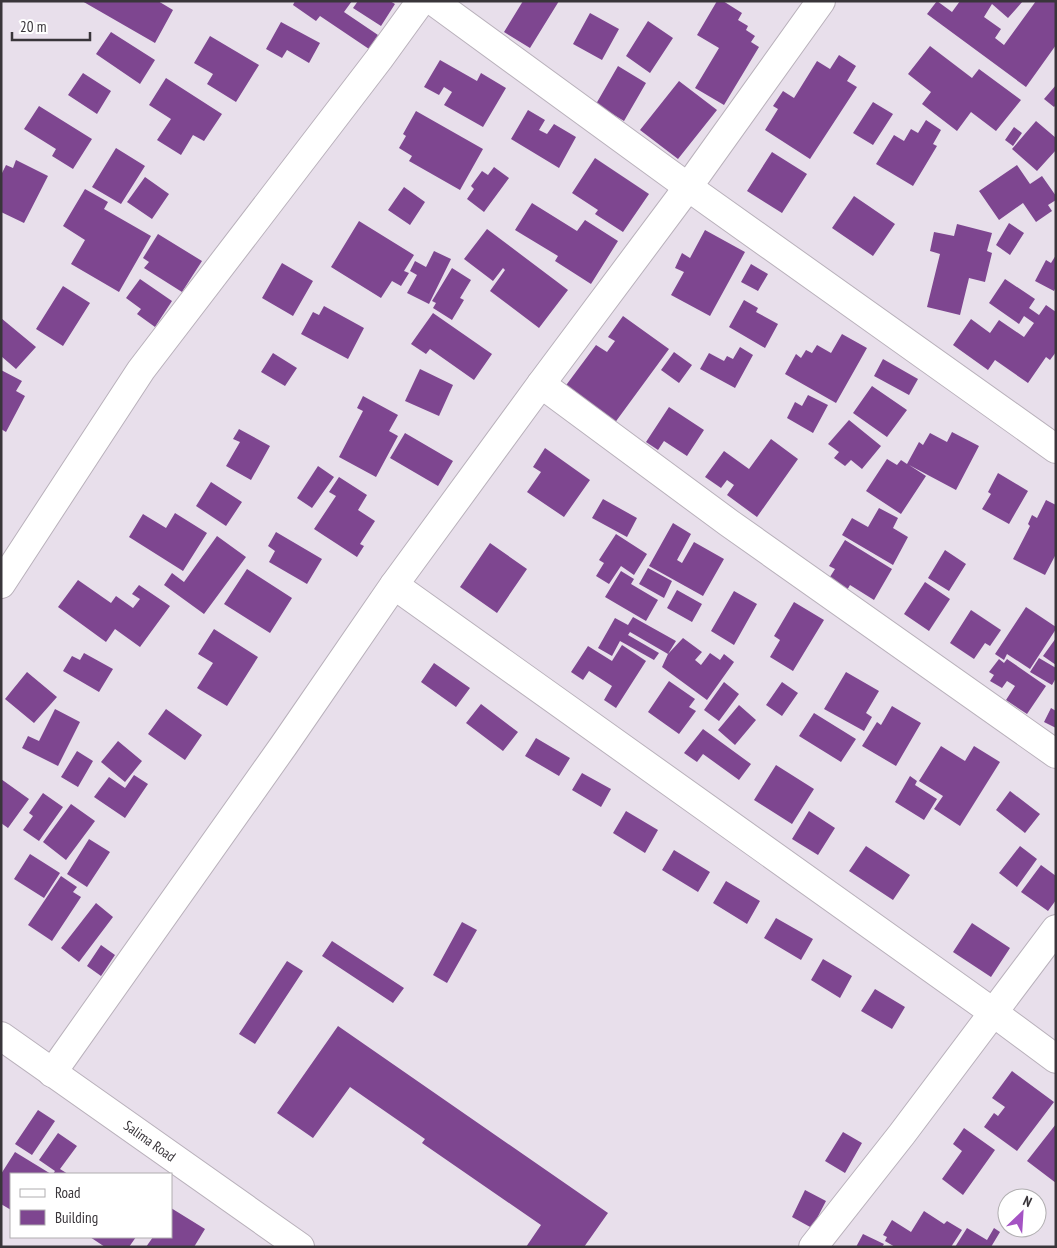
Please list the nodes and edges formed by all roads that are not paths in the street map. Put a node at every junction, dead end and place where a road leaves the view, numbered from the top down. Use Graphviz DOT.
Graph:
graph roads {
  1 [pos="421,1"];
  2 [pos="433,1"];
  3 [pos="821,1"];
  4 [pos="688,187"];
  5 [pos="541,384"];
  6 [pos="1056,449"];
  7 [pos="1,584"];
  8 [pos="394,585"];
  9 [pos="1056,754"];
  10 [pos="1056,929"];
  11 [pos="994,1013"];
  12 [pos="1,1036"];
  13 [pos="1056,1059"];
  14 [pos="52,1073"];
  15 [pos="300,1247"];
  16 [pos="814,1247"];
  1 -- 7 [label="street"];
  2 -- 4 [label="street"];
  3 -- 4 [label="street"];
  4 -- 5 [label="street"];
  4 -- 6 [label="street"];
  5 -- 8 [label="street"];
  5 -- 9 [label="street"];
  8 -- 11 [label="street"];
  8 -- 14 [label="street"];
  10 -- 11 [label="street"];
  11 -- 13 [label="street"];
  11 -- 16 [label="street"];
  12 -- 14 [label="street, Salima Road"];
  14 -- 15 [label="street, Salima Road"];
}
